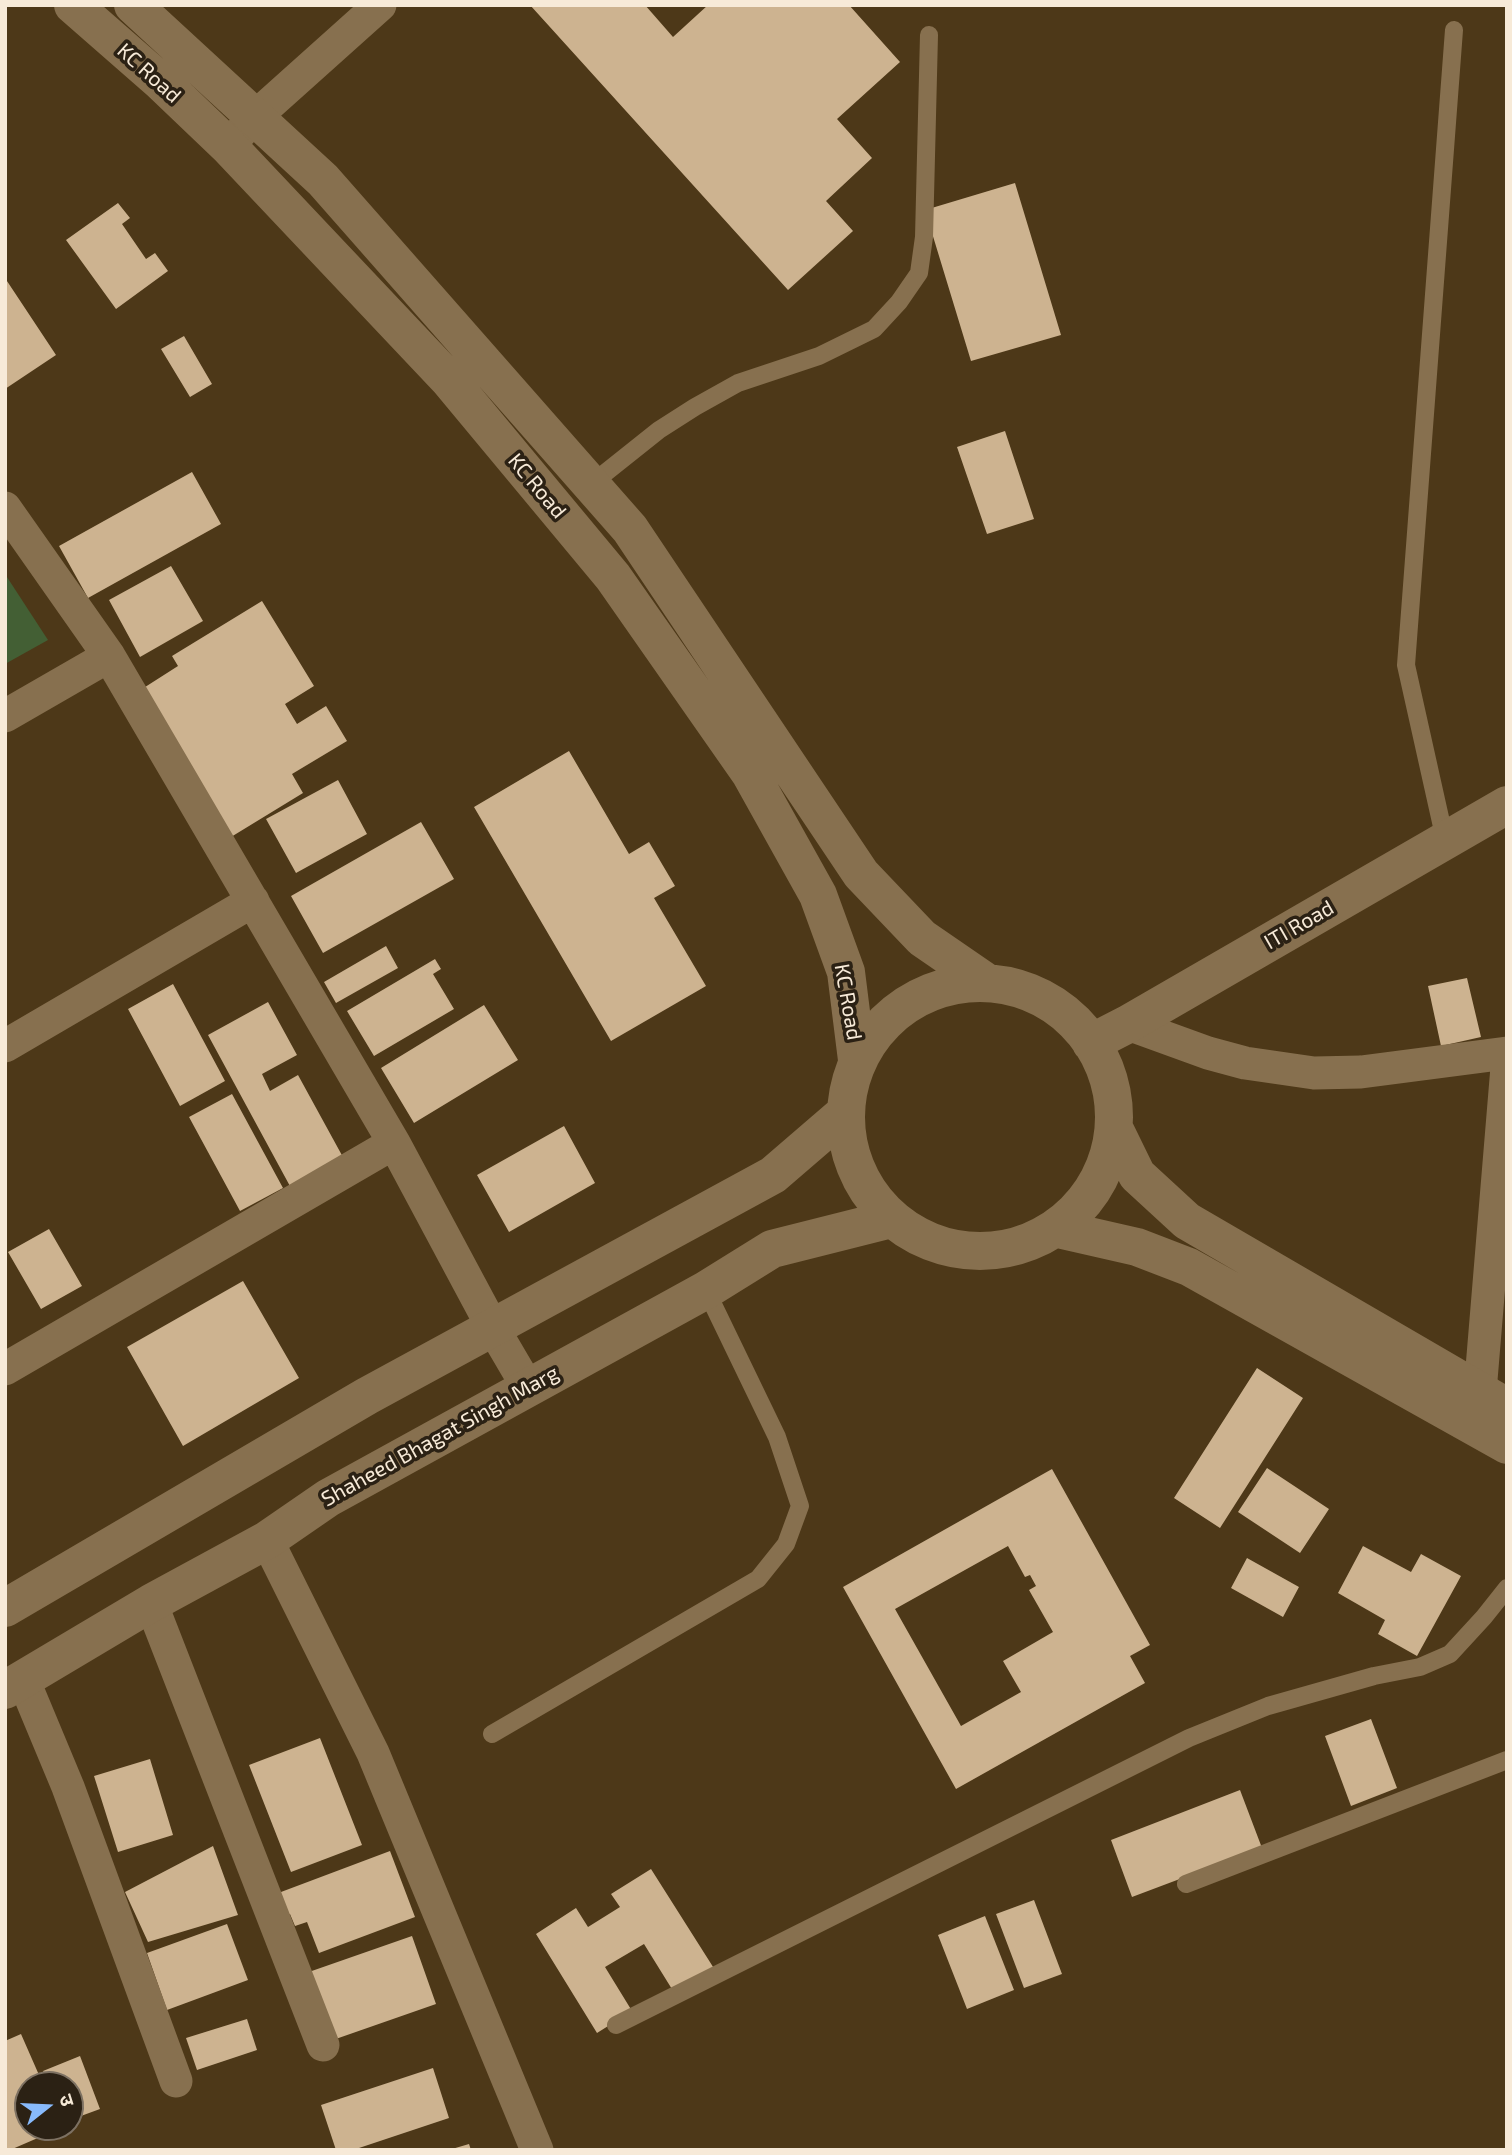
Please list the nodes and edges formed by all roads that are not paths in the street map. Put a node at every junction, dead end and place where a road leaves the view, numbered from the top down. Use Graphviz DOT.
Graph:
graph roads {
  1 [pos="73,5"];
  2 [pos="133,5"];
  3 [pos="380,5"];
  4 [pos="1454,30"];
  5 [pos="929,35"];
  6 [pos="255,117"];
  7 [pos="228,146"];
  8 [pos="590,485"];
  9 [pos="5,508"];
  10 [pos="109,656"];
  11 [pos="5,716"];
  12 [pos="1507,805"];
  13 [pos="1445,840"];
  14 [pos="253,901"];
  15 [pos="986,982"];
  16 [pos="1128,1024"];
  17 [pos="1091,1043"];
  18 [pos="5,1046"];
  19 [pos="1507,1053"];
  20 [pos="857,1060"];
  21 [pos="1507,1067"];
  22 [pos="845,1113"];
  23 [pos="1115,1129"];
  24 [pos="394,1143"];
  25 [pos="891,1219"];
  26 [pos="1058,1229"];
  27 [pos="706,1290"];
  28 [pos="493,1328"];
  29 [pos="5,1369"];
  30 [pos="527,1386"];
  31 [pos="1493,1400"];
  32 [pos="1507,1445"];
  33 [pos="267,1539"];
  34 [pos="1507,1588"];
  35 [pos="151,1603"];
  36 [pos="5,1608"];
  37 [pos="14,1684"];
  38 [pos="492,1734"];
  39 [pos="1507,1760"];
  40 [pos="1186,1884"];
  41 [pos="616,2025"];
  42 [pos="323,2045"];
  43 [pos="176,2081"];
  44 [pos="537,2150"];
  1 -- 7 [label="street, KC Road"];
  2 -- 6 [label="street"];
  3 -- 6 [label="street"];
  4 -- 13 [label="lane"];
  5 -- 8 [label="lane"];
  6 -- 7 [label="street"];
  6 -- 8 [label="street"];
  7 -- 20 [label="street, KC Road"];
  8 -- 15 [label="street"];
  9 -- 10 [label="street"];
  10 -- 11 [label="street"];
  10 -- 14 [label="street"];
  12 -- 13 [label="street, ITI Road"];
  13 -- 16 [label="street, ITI Road"];
  14 -- 18 [label="street"];
  14 -- 24 [label="street"];
  15 -- 17 [label="street"];
  15 -- 20 [label="street"];
  16 -- 17 [label="street, ITI Road"];
  16 -- 19 [label="street"];
  17 -- 23 [label="street"];
  20 -- 22 [label="street"];
  21 -- 31 [label="street"];
  22 -- 25 [label="street"];
  22 -- 28 [label="street"];
  23 -- 26 [label="street"];
  23 -- 31 [label="street"];
  24 -- 28 [label="street"];
  24 -- 29 [label="street"];
  25 -- 26 [label="street"];
  25 -- 27 [label="street, Shaheed Bhagat Singh Marg"];
  26 -- 32 [label="street"];
  27 -- 30 [label="street, Shaheed Bhagat Singh Marg"];
  27 -- 38 [label="lane"];
  28 -- 30 [label="street"];
  28 -- 36 [label="street"];
  30 -- 33 [label="street, Shaheed Bhagat Singh Marg"];
  33 -- 35 [label="street, Shaheed Bhagat Singh Marg"];
  33 -- 44 [label="street"];
  34 -- 41 [label="lane"];
  35 -- 37 [label="street, Shaheed Bhagat Singh Marg"];
  35 -- 42 [label="street"];
  37 -- 43 [label="street"];
  39 -- 40 [label="lane"];
}
